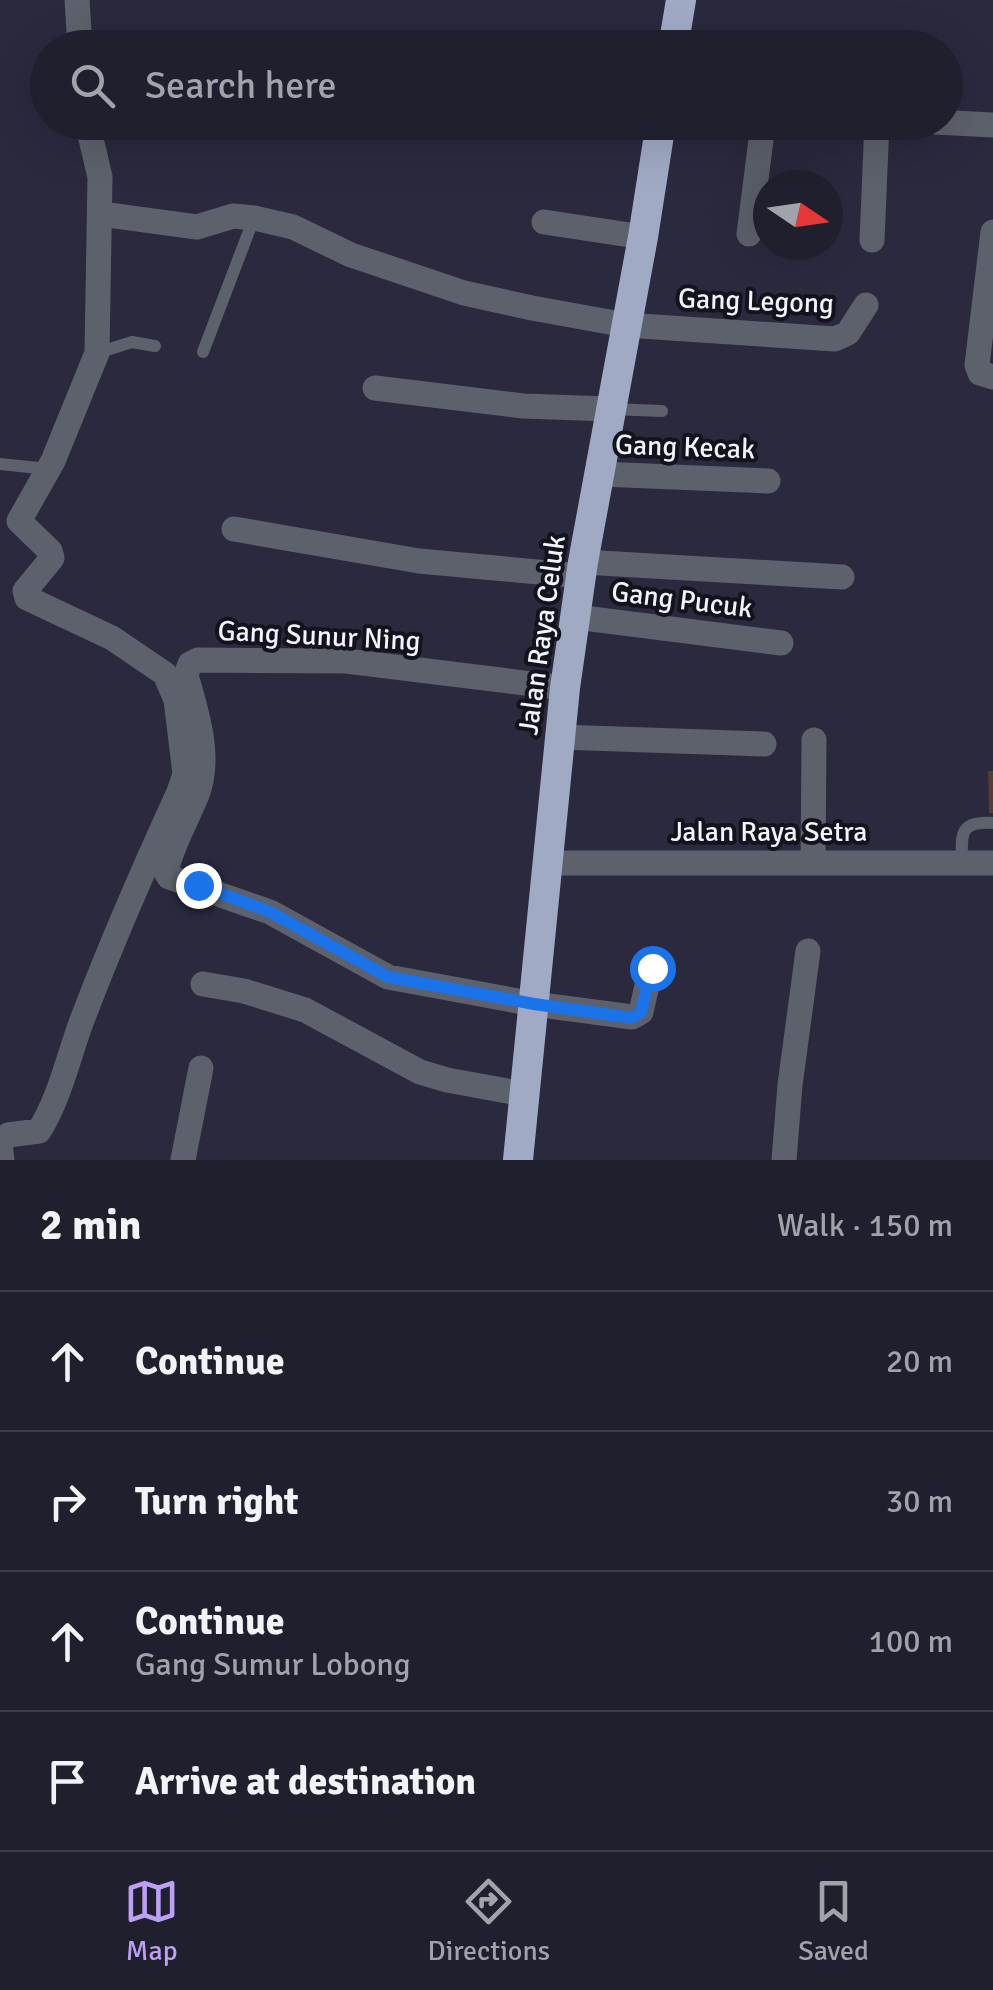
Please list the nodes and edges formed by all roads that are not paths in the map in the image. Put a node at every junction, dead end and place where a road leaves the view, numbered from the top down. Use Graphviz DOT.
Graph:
graph roads {
  1 [pos="77,0"];
  2 [pos="681,0"];
  3 [pos="79,30"];
  4 [pos="676,30"];
  5 [pos="963,123"];
  6 [pos="993,125"];
  7 [pos="91,140"];
  8 [pos="658,140"];
  9 [pos="761,140"];
  10 [pos="877,140"];
  11 [pos="100,214"];
  12 [pos="244,217"];
  13 [pos="544,222"];
  14 [pos="993,232"];
  15 [pos="749,234"];
  16 [pos="644,236"];
  17 [pos="872,240"];
  18 [pos="866,305"];
  19 [pos="626,325"];
  20 [pos="155,346"];
  21 [pos="203,352"];
  22 [pos="97,353"];
  23 [pos="986,375"];
  24 [pos="375,388"];
  25 [pos="610,409"];
  26 [pos="662,411"];
  27 [pos="0,464"];
  28 [pos="48,469"];
  29 [pos="600,474"];
  30 [pos="768,481"];
  31 [pos="234,529"];
  32 [pos="582,569"];
  33 [pos="842,576"];
  34 [pos="576,617"];
  35 [pos="781,643"];
  36 [pos="565,688"];
  37 [pos="560,737"];
  38 [pos="814,740"];
  39 [pos="764,744"];
  40 [pos="993,822"];
  41 [pos="962,862"];
  42 [pos="546,863"];
  43 [pos="813,863"];
  44 [pos="993,863"];
  45 [pos="808,950"];
  46 [pos="652,968"];
  47 [pos="202,984"];
  48 [pos="534,1004"];
  49 [pos="201,1068"];
  50 [pos="524,1094"];
  51 [pos="2,1160"];
  52 [pos="183,1160"];
  53 [pos="518,1160"];
  54 [pos="784,1160"];
  1 -- 3 [label="street"];
  2 -- 4 [label="highway"];
  5 -- 6 [label="street"];
  7 -- 11 [label="street"];
  8 -- 16 [label="highway, Jalan Raya Celuk"];
  9 -- 15 [label="street"];
  10 -- 17 [label="street"];
  11 -- 12 [label="street"];
  11 -- 22 [label="street"];
  12 -- 19 [label="street"];
  12 -- 21 [label="lane"];
  13 -- 16 [label="street"];
  14 -- 23 [label="street"];
  16 -- 19 [label="highway, Jalan Raya Celuk"];
  18 -- 19 [label="street, Gang Legong"];
  19 -- 25 [label="highway, Jalan Raya Celuk"];
  20 -- 22 [label="lane"];
  22 -- 28 [label="street"];
  24 -- 25 [label="street"];
  25 -- 26 [label="lane"];
  25 -- 29 [label="highway, Jalan Raya Celuk"];
  27 -- 28 [label="lane"];
  28 -- 51 [label="street"];
  29 -- 30 [label="street, Gang Kecak"];
  29 -- 32 [label="highway, Jalan Raya Celuk"];
  31 -- 32 [label="street"];
  32 -- 33 [label="street"];
  32 -- 34 [label="highway, Jalan Raya Celuk"];
  34 -- 35 [label="street, Gang Pucuk"];
  34 -- 36 [label="highway, Jalan Raya Celuk"];
  36 -- 37 [label="highway, Jalan Raya Celuk"];
  36 -- 48 [label="street, Gang Sunur Ning"];
  37 -- 39 [label="street"];
  37 -- 42 [label="highway, Jalan Raya Celuk"];
  38 -- 43 [label="street"];
  40 -- 41 [label="lane"];
  41 -- 43 [label="street, Jalan Raya Setra"];
  41 -- 44 [label="street, Jalan Raya Setra"];
  42 -- 43 [label="street, Jalan Raya Setra"];
  42 -- 48 [label="highway, Jalan Raya Celuk"];
  45 -- 54 [label="street"];
  46 -- 48 [label="street"];
  47 -- 50 [label="street"];
  48 -- 50 [label="highway, Jalan Raya Celuk"];
  49 -- 52 [label="street"];
  50 -- 53 [label="highway, Jalan Raya Celuk"];
}
